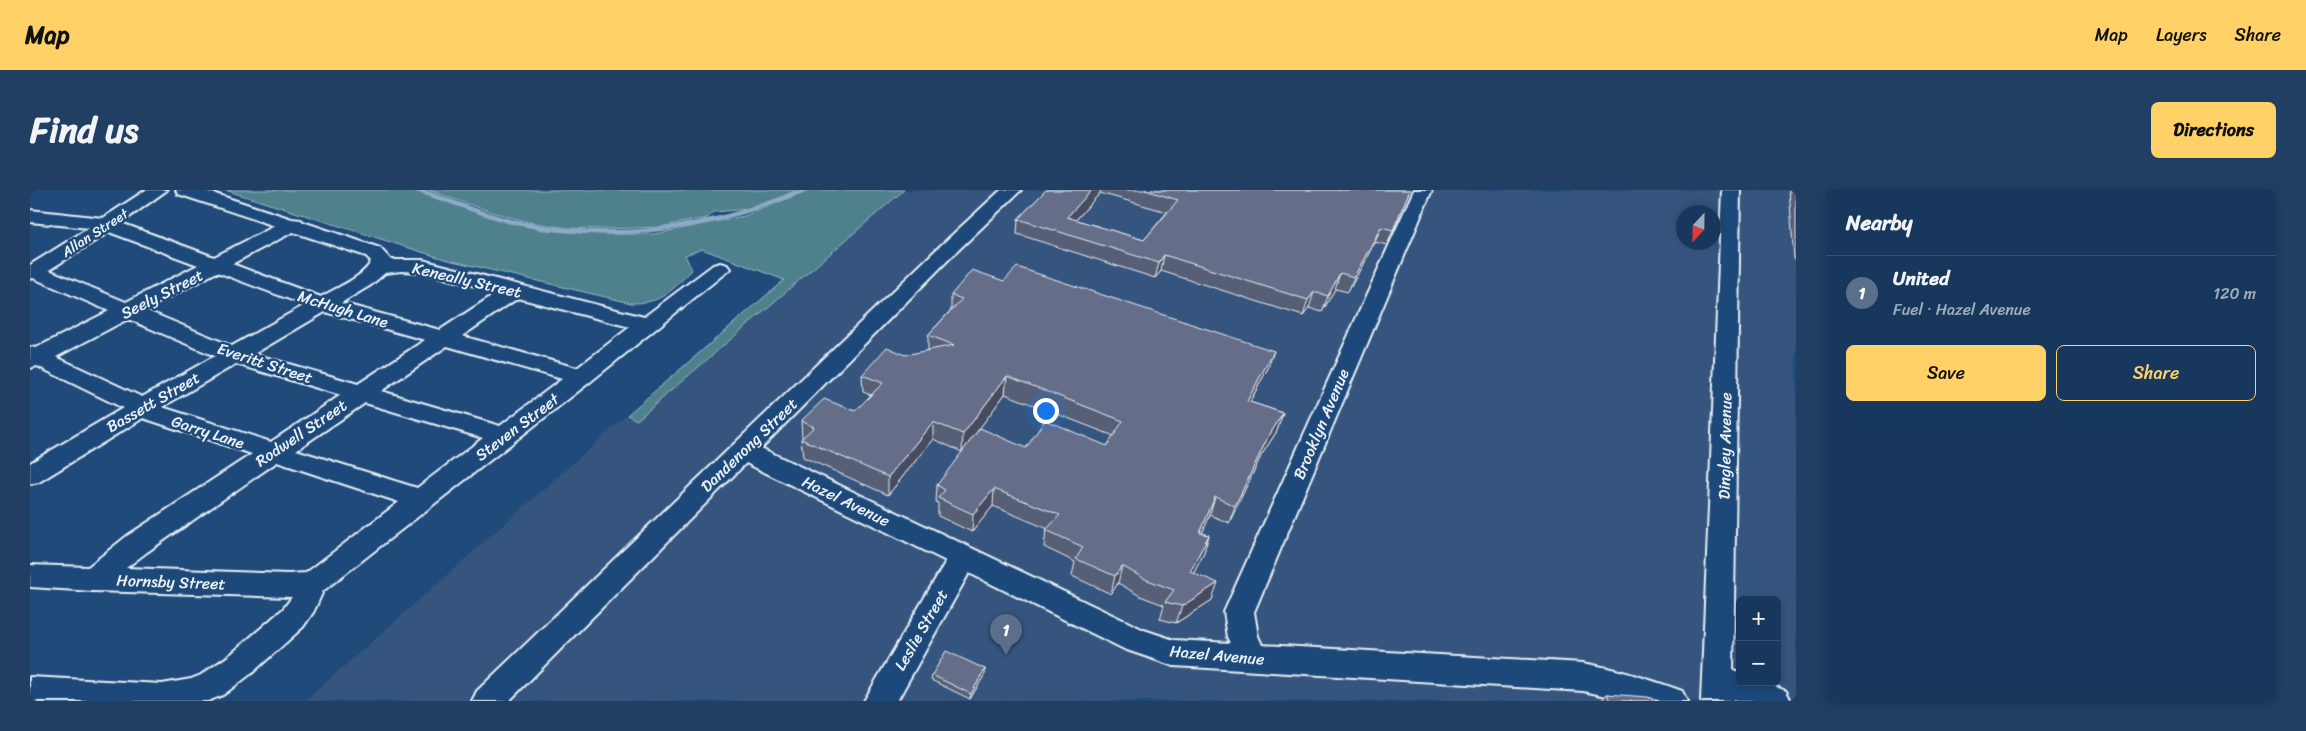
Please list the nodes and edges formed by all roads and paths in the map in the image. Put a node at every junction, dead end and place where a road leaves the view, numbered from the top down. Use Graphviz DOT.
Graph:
graph roads {
  1 [pos="158,190"];
  2 [pos="185,190"];
  3 [pos="1012,190"];
  4 [pos="1423,190"];
  5 [pos="1731,190"];
  6 [pos="30,216"];
  7 [pos="294,224"];
  8 [pos="108,225"];
  9 [pos="218,265"];
  10 [pos="722,266"];
  11 [pos="379,268"];
  12 [pos="32,272"];
  13 [pos="514,291"];
  14 [pos="321,304"];
  15 [pos="129,311"];
  16 [pos="648,325"];
  17 [pos="443,338"];
  18 [pos="233,355"];
  19 [pos="32,358"];
  20 [pos="582,378"];
  21 [pos="361,393"];
  22 [pos="141,408"];
  23 [pos="504,436"];
  24 [pos="744,451"];
  25 [pos="272,452"];
  26 [pos="30,475"];
  27 [pos="423,500"];
  28 [pos="963,558"];
  29 [pos="30,576"];
  30 [pos="92,580"];
  31 [pos="312,584"];
  32 [pos="1254,659"];
  33 [pos="1718,690"];
  34 [pos="30,691"];
  35 [pos="160,699"];
  36 [pos="488,701"];
  37 [pos="880,701"];
  38 [pos="1671,701"];
  39 [pos="1775,701"];
  1 -- 8 [label="street, Allan Street"];
  2 -- 7 [label="street"];
  3 -- 24 [label="street, Dandenong Street"];
  4 -- 32 [label="street, Brooklyn Avenue"];
  5 -- 33 [label="street, Dingley Avenue"];
  6 -- 8 [label="street, McHugh Lane"];
  7 -- 9 [label="street, Seely Street"];
  7 -- 11 [label="street"];
  8 -- 9 [label="street, McHugh Lane"];
  8 -- 12 [label="street, Allan Street"];
  9 -- 14 [label="street, McHugh Lane"];
  9 -- 15 [label="street, Seely Street"];
  10 -- 16 [label="street, Steven Street"];
  11 -- 13 [label="street, Keneally Street"];
  11 -- 14 [label="street, Bassett Street"];
  12 -- 15 [label="street, Everitt Street"];
  13 -- 16 [label="street, Keneally Street"];
  13 -- 17 [label="street, Rodwell Street"];
  14 -- 17 [label="street, McHugh Lane"];
  14 -- 18 [label="street, Bassett Street"];
  15 -- 18 [label="street, Everitt Street"];
  15 -- 19 [label="street, Seely Street"];
  16 -- 20 [label="street, Steven Street"];
  17 -- 20 [label="street, McHugh Lane"];
  17 -- 21 [label="street, Rodwell Street"];
  18 -- 21 [label="street, Everitt Street"];
  18 -- 22 [label="street, Bassett Street"];
  19 -- 22 [label="street, Garry Lane"];
  20 -- 23 [label="street, Steven Street"];
  21 -- 23 [label="street, Everitt Street"];
  21 -- 25 [label="street, Rodwell Street"];
  22 -- 25 [label="street, Garry Lane"];
  22 -- 26 [label="street, Bassett Street"];
  23 -- 27 [label="street, Steven Street"];
  24 -- 28 [label="street, Hazel Avenue"];
  24 -- 36 [label="street, Dandenong Street"];
  25 -- 27 [label="street, Garry Lane"];
  25 -- 30 [label="street, Rodwell Street"];
  27 -- 31 [label="street, Steven Street"];
  28 -- 32 [label="street, Hazel Avenue"];
  28 -- 37 [label="street, Leslie Street"];
  29 -- 30 [label="street, Hornsby Street"];
  30 -- 31 [label="street, Hornsby Street"];
  31 -- 35 [label="street"];
  32 -- 38 [label="street, Hazel Avenue"];
  33 -- 39 [label="street"];
  34 -- 35 [label="street"];
}
